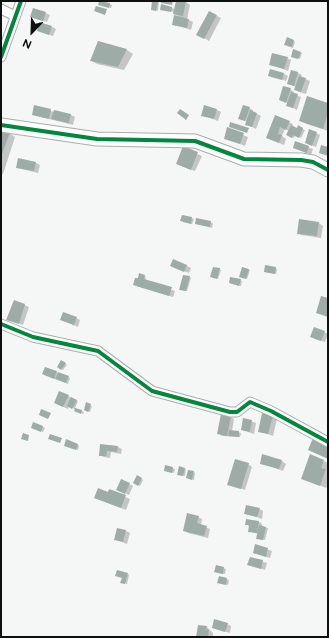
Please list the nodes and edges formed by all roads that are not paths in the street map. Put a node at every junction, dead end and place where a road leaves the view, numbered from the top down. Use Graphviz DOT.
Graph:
graph roads {
  1 [pos="21,1"];
  2 [pos="1,9"];
  3 [pos="15,16"];
  4 [pos="1,57"];
  5 [pos="1,125"];
  6 [pos="328,170"];
  7 [pos="1,324"];
  8 [pos="328,442"];
  1 -- 3 [label="street"];
  2 -- 3 [label="street"];
  3 -- 4 [label="street"];
  5 -- 6 [label="street"];
  7 -- 8 [label="street"];
}
